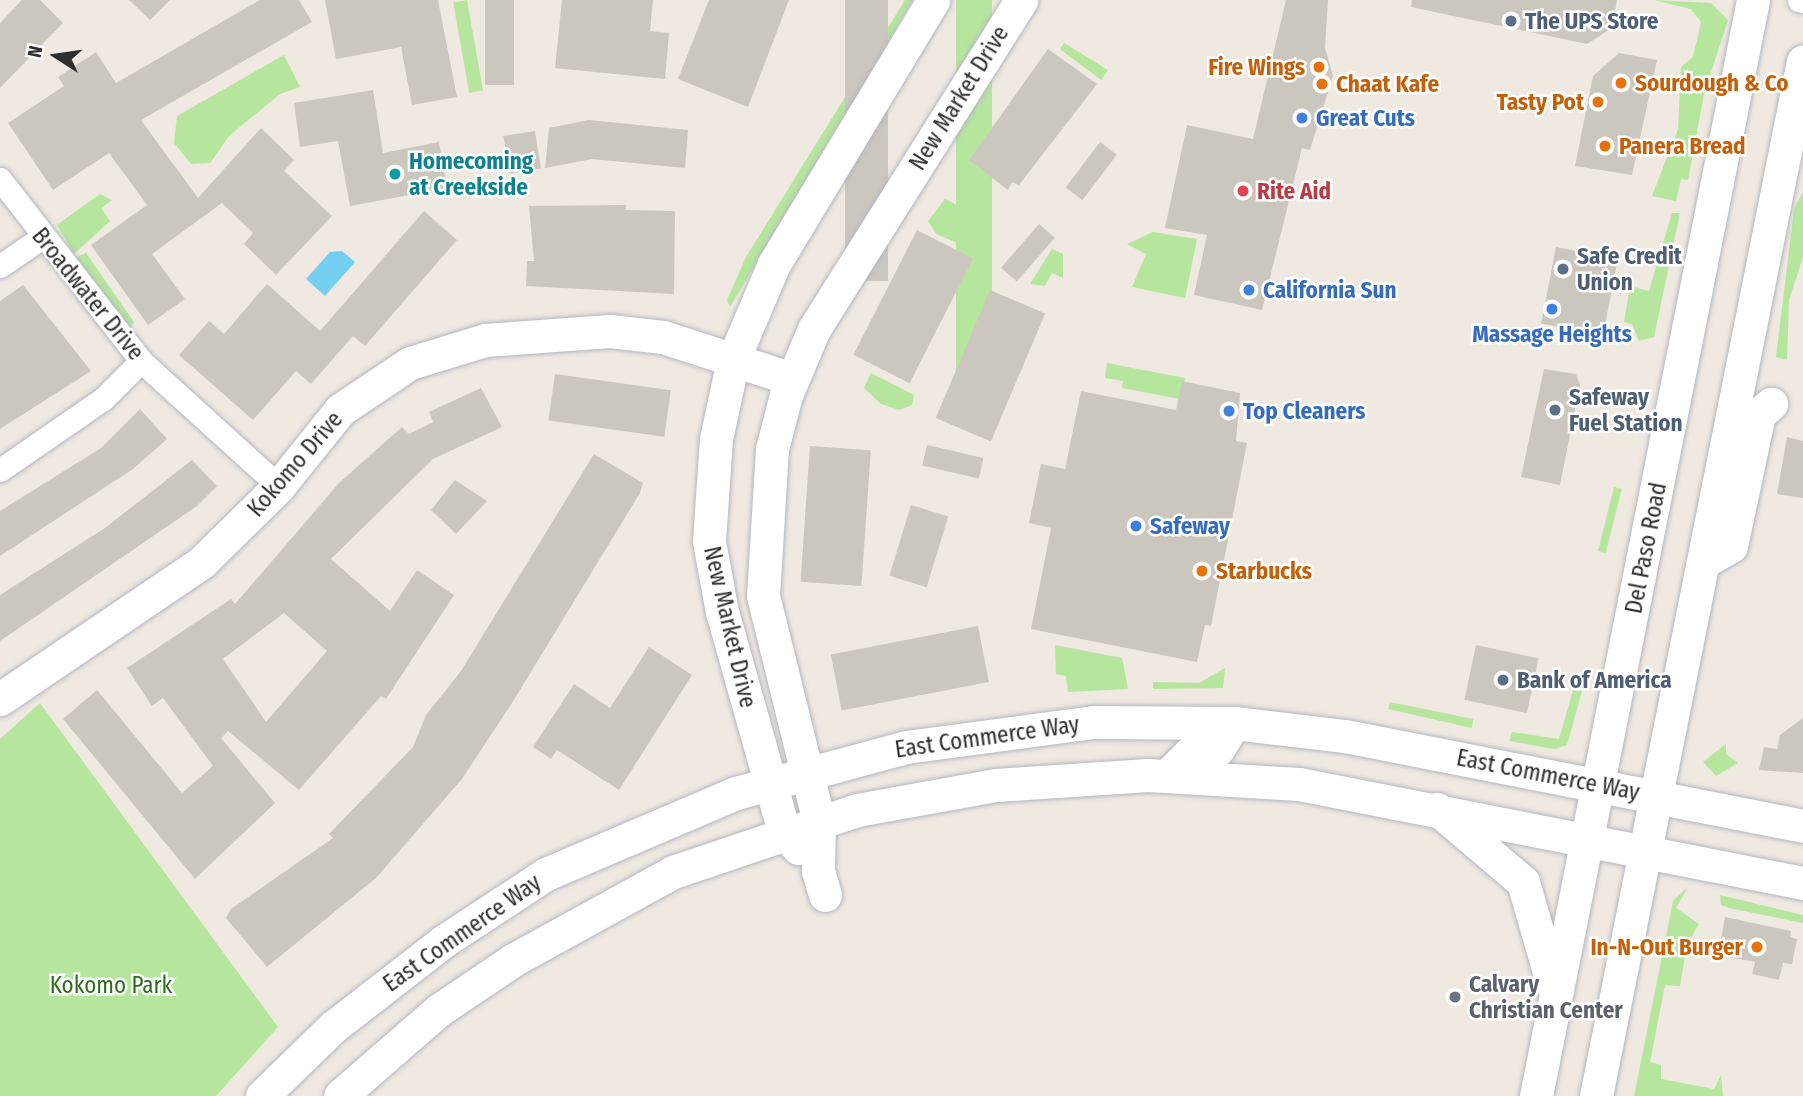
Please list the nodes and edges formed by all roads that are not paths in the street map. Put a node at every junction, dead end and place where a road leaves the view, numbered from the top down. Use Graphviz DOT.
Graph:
graph roads {
  1 [pos="933,0"];
  2 [pos="1021,0"];
  3 [pos="1753,0"];
  4 [pos="1803,61"];
  5 [pos="0,179"];
  6 [pos="1803,179"];
  7 [pos="1775,203"];
  8 [pos="41,238"];
  9 [pos="0,266"];
  10 [pos="733,360"];
  11 [pos="141,361"];
  12 [pos="792,379"];
  13 [pos="1771,404"];
  14 [pos="0,470"];
  15 [pos="279,486"];
  16 [pos="1705,561"];
  17 [pos="0,699"];
  18 [pos="1234,723"];
  19 [pos="806,771"];
  20 [pos="1167,776"];
  21 [pos="770,782"];
  22 [pos="1599,785"];
  23 [pos="1658,797"];
  24 [pos="1435,808"];
  25 [pos="820,822"];
  26 [pos="1803,825"];
  27 [pos="784,832"];
  28 [pos="1587,838"];
  29 [pos="1645,851"];
  30 [pos="1803,883"];
  31 [pos="1555,995"];
  32 [pos="262,1096"];
  33 [pos="340,1096"];
  34 [pos="1536,1096"];
  35 [pos="1596,1096"];
  1 -- 10 [label="main road, New Market Drive"];
  2 -- 12 [label="main road, New Market Drive"];
  3 -- 22 [label="main road, Del Paso Road"];
  4 -- 7 [label="main road"];
  5 -- 8 [label="street, Broadwater Drive"];
  6 -- 7 [label="main road"];
  7 -- 16 [label="main road"];
  8 -- 9 [label="street"];
  8 -- 11 [label="street, Broadwater Drive"];
  10 -- 12 [label="main road, Kokomo Drive"];
  10 -- 15 [label="main road, Kokomo Drive"];
  10 -- 21 [label="main road, New Market Drive"];
  11 -- 14 [label="street"];
  11 -- 15 [label="street, Broadwater Drive"];
  12 -- 19 [label="main road, New Market Drive"];
  13 -- 16 [label="main road"];
  15 -- 17 [label="main road, Kokomo Drive"];
  16 -- 23 [label="main road"];
  18 -- 19 [label="main road, East Commerce Way"];
  18 -- 20 [label="main road"];
  18 -- 22 [label="main road, East Commerce Way"];
  19 -- 21 [label="main road, East Commerce Way"];
  19 -- 25 [label="main road, New Market Drive"];
  20 -- 24 [label="main road"];
  20 -- 25 [label="main road"];
  21 -- 27 [label="main road, New Market Drive"];
  21 -- 32 [label="main road, East Commerce Way"];
  22 -- 23 [label="main road, East Commerce Way"];
  22 -- 28 [label="main road, Del Paso Road"];
  23 -- 26 [label="main road, East Commerce Way"];
  23 -- 29 [label="main road"];
  24 -- 28 [label="main road"];
  24 -- 31 [label="main road"];
  25 -- 27 [label="main road"];
  25 -- 27 [label="main road, New Market Drive"];
  27 -- 33 [label="main road"];
  28 -- 29 [label="main road"];
  28 -- 31 [label="main road, Del Paso Road"];
  29 -- 30 [label="main road"];
  29 -- 35 [label="main road"];
  31 -- 34 [label="main road, Del Paso Road"];
}
